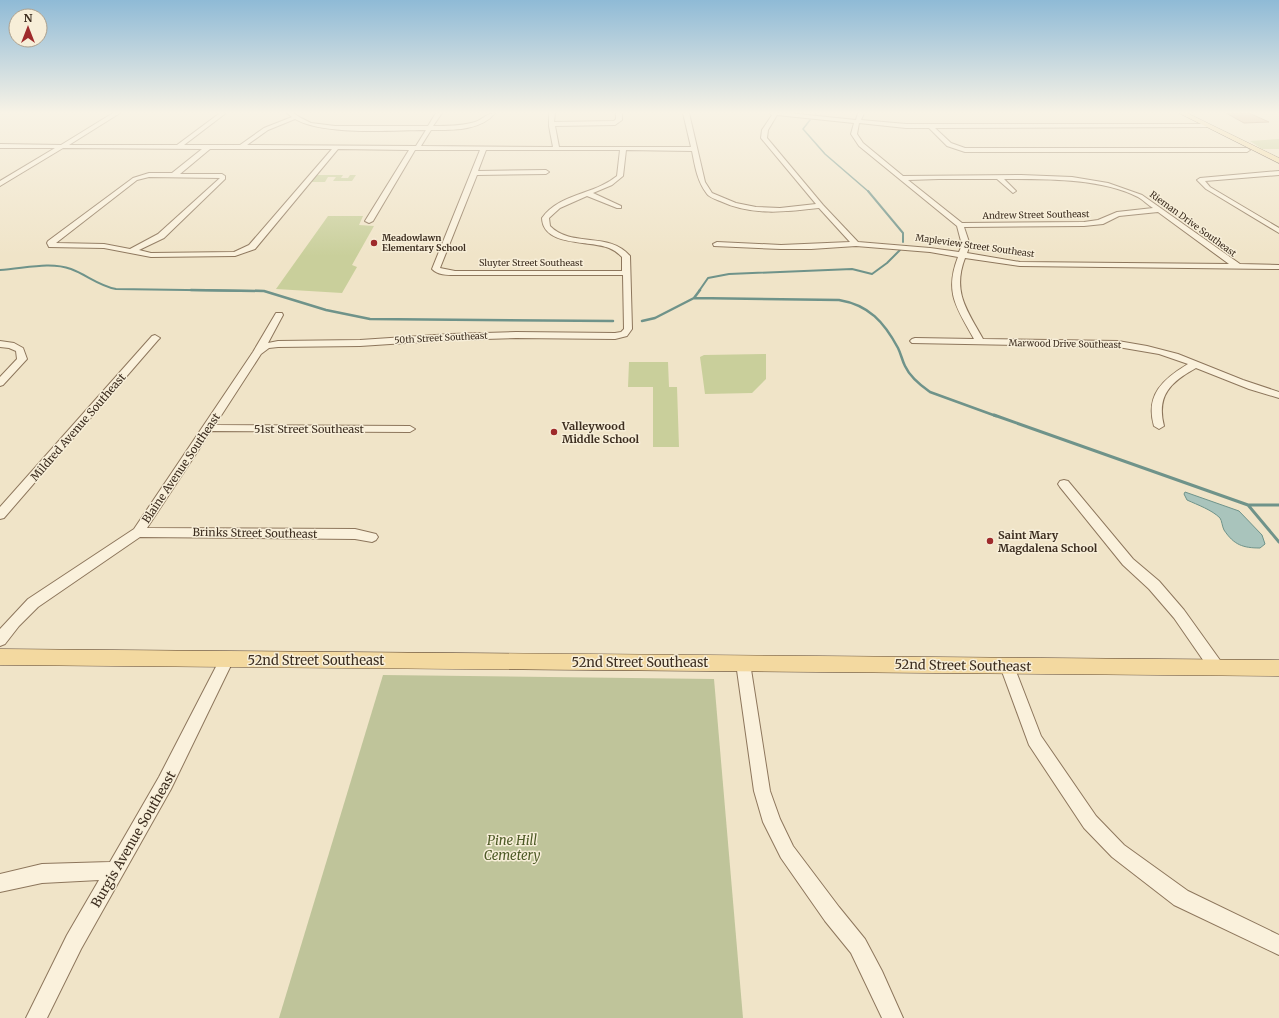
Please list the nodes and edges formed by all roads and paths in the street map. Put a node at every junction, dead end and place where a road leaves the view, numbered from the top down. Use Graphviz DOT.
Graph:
graph roads {
  1 [pos="39,161"];
  2 [pos="192,161"];
  3 [pos="325,161"];
  4 [pos="408,161"];
  5 [pos="478,161"];
  6 [pos="622,161"];
  7 [pos="697,161"];
  8 [pos="783,161"];
  9 [pos="881,161"];
  10 [pos="1266,161"];
  11 [pos="1279,168"];
  12 [pos="546,172"];
  13 [pos="473,173"];
  14 [pos="1279,173"];
  15 [pos="174,175"];
  16 [pos="999,177"];
  17 [pos="902,178"];
  18 [pos="0,184"];
  19 [pos="1014,192"];
  20 [pos="589,194"];
  21 [pos="821,206"];
  22 [pos="619,207"];
  23 [pos="1159,210"];
  24 [pos="369,221"];
  25 [pos="960,225"];
  26 [pos="1279,232"];
  27 [pos="717,244"];
  28 [pos="856,244"];
  29 [pos="132,251"];
  30 [pos="963,256"];
  31 [pos="1237,266"];
  32 [pos="1279,267"];
  33 [pos="626,273"];
  34 [pos="279,315"];
  35 [pos="155,338"];
  36 [pos="915,341"];
  37 [pos="980,342"];
  38 [pos="0,344"];
  39 [pos="258,352"];
  40 [pos="1194,365"];
  41 [pos="0,383"];
  42 [pos="1279,395"];
  43 [pos="1159,426"];
  44 [pos="208,428"];
  45 [pos="410,429"];
  46 [pos="1064,484"];
  47 [pos="0,515"];
  48 [pos="138,532"];
  49 [pos="372,537"];
  50 [pos="0,640"];
  51 [pos="0,657"];
  52 [pos="227,659"];
  53 [pos="743,662"];
  54 [pos="1007,666"];
  55 [pos="1217,668"];
  56 [pos="1279,668"];
  57 [pos="114,871"];
  58 [pos="0,884"];
  59 [pos="1279,944"];
  60 [pos="36,1018"];
  61 [pos="893,1018"];
  1 -- 18 [label="street"];
  2 -- 15 [label="street"];
  3 -- 29 [label="street"];
  4 -- 24 [label="street"];
  5 -- 13 [label="street"];
  6 -- 20 [label="street"];
  7 -- 21 [label="street"];
  8 -- 21 [label="street"];
  9 -- 17 [label="street"];
  10 -- 11 [label="main road"];
  12 -- 13 [label="street"];
  13 -- 33 [label="street, Sluyter Street Southeast"];
  14 -- 26 [label="street"];
  15 -- 29 [label="street"];
  15 -- 29 [label="street"];
  16 -- 17 [label="street, Rieman Drive Southeast"];
  16 -- 19 [label="street"];
  16 -- 23 [label="street, Rieman Drive Southeast"];
  17 -- 25 [label="street"];
  20 -- 22 [label="street"];
  20 -- 33 [label="street"];
  21 -- 28 [label="street"];
  23 -- 25 [label="street, Andrew Street Southeast"];
  23 -- 31 [label="street, Rieman Drive Southeast"];
  25 -- 30 [label="street"];
  27 -- 28 [label="street, Mapleview Street Southeast"];
  28 -- 30 [label="street, Mapleview Street Southeast"];
  30 -- 31 [label="street, Mapleview Street Southeast"];
  30 -- 37 [label="street"];
  31 -- 32 [label="street, Mapleview Street Southeast"];
  33 -- 39 [label="street, 50th Street Southeast"];
  34 -- 39 [label="street, Blaine Avenue Southeast"];
  35 -- 47 [label="street, Mildred Avenue Southeast"];
  36 -- 37 [label="street, Marwood Drive Southeast"];
  37 -- 40 [label="street, Marwood Drive Southeast"];
  38 -- 41 [label="street"];
  39 -- 44 [label="street, Blaine Avenue Southeast"];
  40 -- 42 [label="street, Marwood Drive Southeast"];
  40 -- 43 [label="street"];
  44 -- 45 [label="street, 51st Street Southeast"];
  44 -- 48 [label="street, Blaine Avenue Southeast"];
  46 -- 55 [label="street"];
  48 -- 49 [label="street, Brinks Street Southeast"];
  48 -- 50 [label="street, Blaine Avenue Southeast"];
  51 -- 52 [label="main road, 52nd Street Southeast"];
  52 -- 53 [label="main road, 52nd Street Southeast"];
  52 -- 57 [label="street, Burgis Avenue Southeast"];
  53 -- 54 [label="main road, 52nd Street Southeast"];
  53 -- 61 [label="street"];
  54 -- 55 [label="main road, 52nd Street Southeast"];
  54 -- 59 [label="street"];
  55 -- 56 [label="main road, 52nd Street Southeast"];
  57 -- 58 [label="street"];
  57 -- 60 [label="street, Burgis Avenue Southeast"];
}
